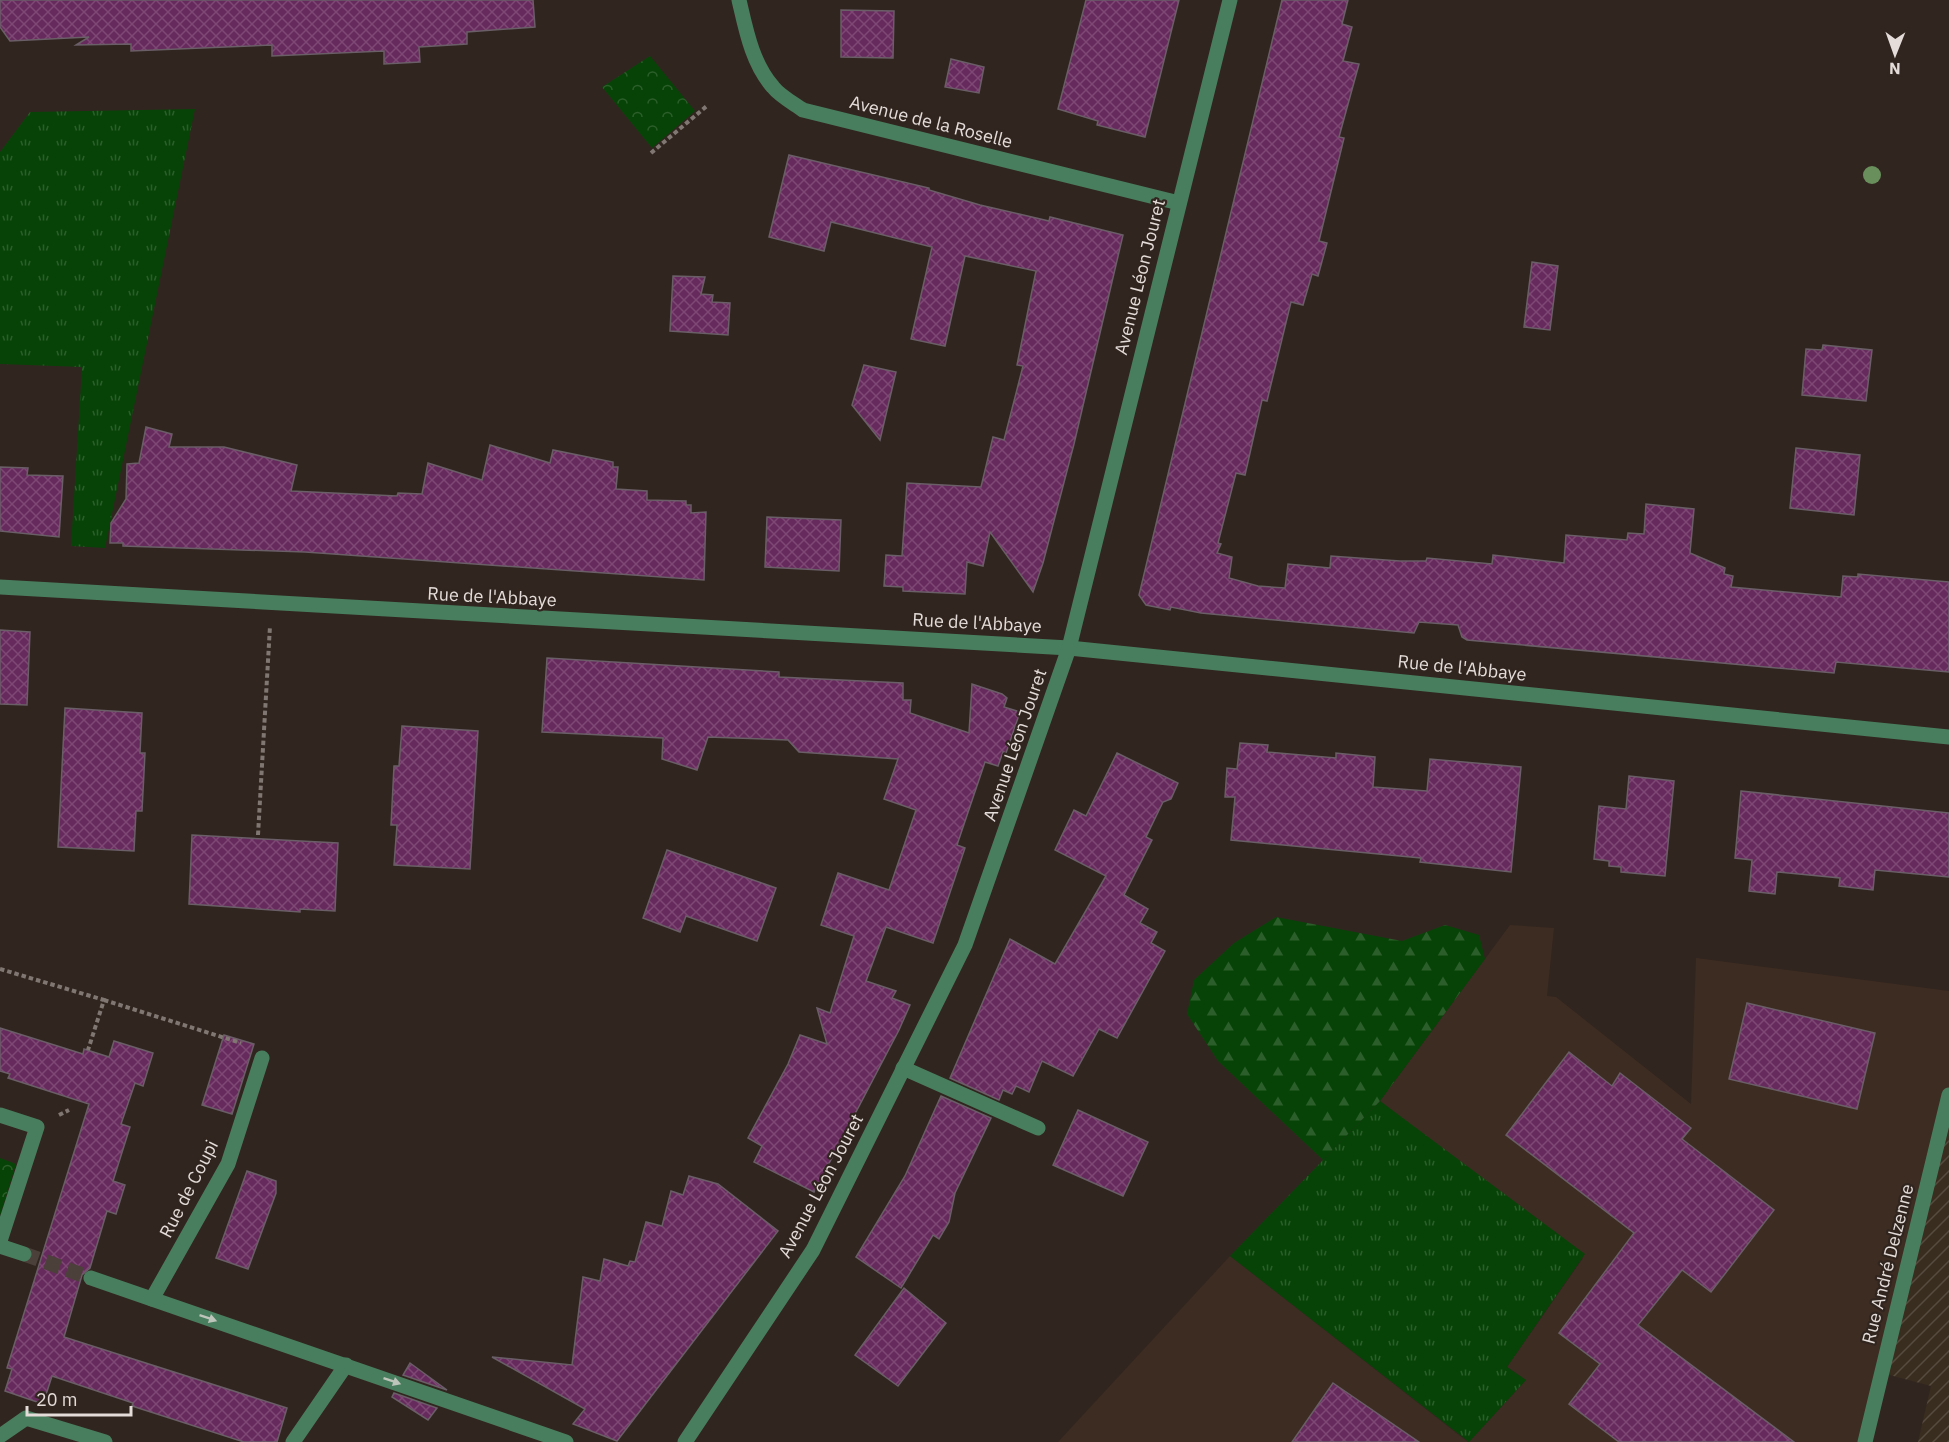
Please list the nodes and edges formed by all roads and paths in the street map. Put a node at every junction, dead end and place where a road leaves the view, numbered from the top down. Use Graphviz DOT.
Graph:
graph roads {
  1 [pos="739,0"];
  2 [pos="1230,0"];
  3 [pos="708,105"];
  4 [pos="651,153"];
  5 [pos="1179,203"];
  6 [pos="0,587"];
  7 [pos="271,604"];
  8 [pos="1069,648"];
  9 [pos="1949,737"];
  10 [pos="258,835"];
  11 [pos="0,969"];
  12 [pos="104,1000"];
  13 [pos="88,1050"];
  14 [pos="262,1058"];
  15 [pos="903,1068"];
  16 [pos="1949,1095"];
  17 [pos="0,1115"];
  18 [pos="1038,1128"];
  19 [pos="0,1241"];
  20 [pos="0,1246"];
  21 [pos="24,1254"];
  22 [pos="91,1278"];
  23 [pos="152,1299"];
  24 [pos="346,1365"];
  25 [pos="0,1436"];
  26 [pos="105,1442"];
  27 [pos="293,1442"];
  28 [pos="566,1442"];
  29 [pos="685,1442"];
  30 [pos="1865,1442"];
  1 -- 5 [label="street, Avenue de la Roselle"];
  2 -- 5 [label="street, Avenue Léon Jouret"];
  3 -- 4 [label="path"];
  5 -- 8 [label="street, Avenue Léon Jouret"];
  6 -- 7 [label="street, Rue de l'Abbaye"];
  7 -- 8 [label="street, Rue de l'Abbaye"];
  7 -- 10 [label="path"];
  8 -- 9 [label="street, Rue de l'Abbaye"];
  8 -- 15 [label="street, Avenue Léon Jouret"];
  11 -- 12 [label="path"];
  12 -- 13 [label="path"];
  12 -- 14 [label="path"];
  14 -- 23 [label="street, Rue de Coupi"];
  15 -- 18 [label="street"];
  15 -- 29 [label="street, Avenue Léon Jouret"];
  16 -- 30 [label="street, Rue André Delzenne"];
  17 -- 19 [label="street"];
  20 -- 21 [label="street"];
  22 -- 23 [label="street"];
  23 -- 24 [label="street, one-way"];
  24 -- 27 [label="street"];
  24 -- 28 [label="street, one-way"];
  25 -- 26 [label="street"];
}
